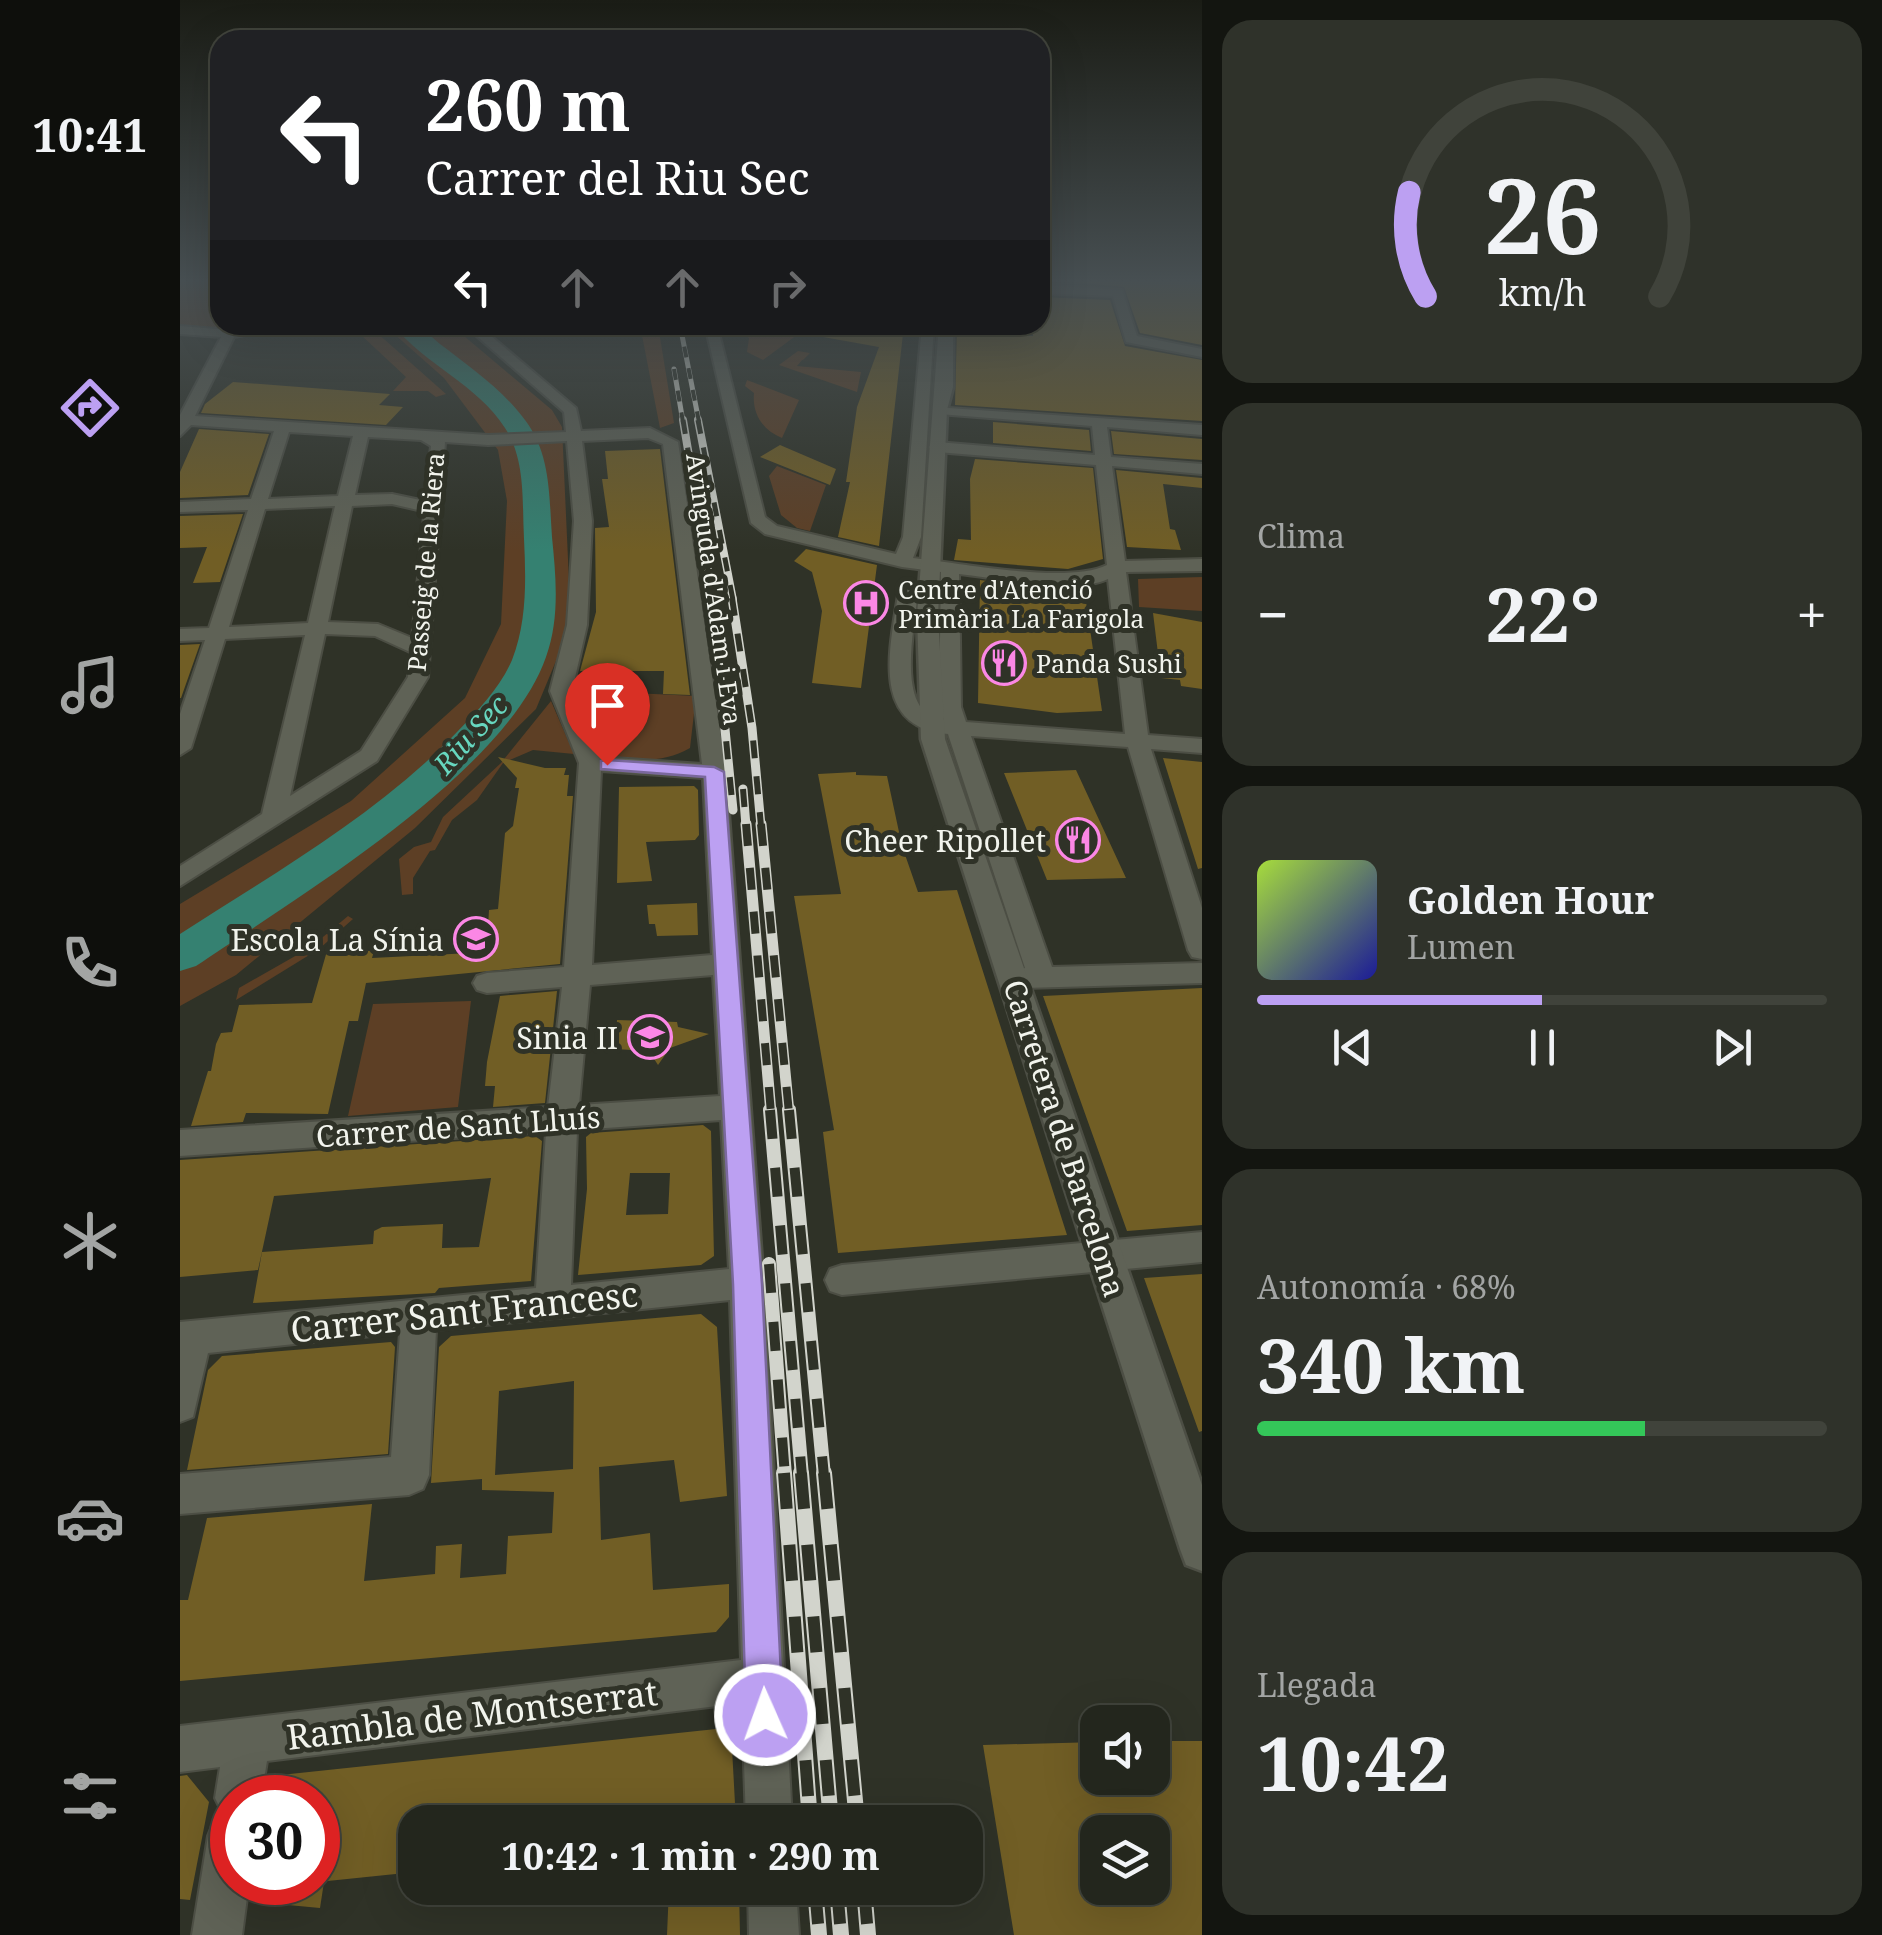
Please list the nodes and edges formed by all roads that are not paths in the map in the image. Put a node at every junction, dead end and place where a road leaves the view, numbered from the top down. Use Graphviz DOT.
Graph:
graph roads {
  1 [pos="210,371"];
  2 [pos="524,371"];
  3 [pos="722,371"];
  4 [pos="925,371"];
  5 [pos="935,371"];
  6 [pos="945,371"];
  7 [pos="939,410"];
  8 [pos="1100,422"];
  9 [pos="182,424"];
  10 [pos="283,428"];
  11 [pos="1202,430"];
  12 [pos="361,433"];
  13 [pos="573,436"];
  14 [pos="426,437"];
  15 [pos="937,447"];
  16 [pos="1104,461"];
  17 [pos="1202,469"];
  18 [pos="342,500"];
  19 [pos="261,503"];
  20 [pos="180,506"];
  21 [pos="433,515"];
  22 [pos="902,562"];
  23 [pos="1202,565"];
  24 [pos="1117,567"];
  25 [pos="937,573"];
  26 [pos="318,628"];
  27 [pos="219,633"];
  28 [pos="180,635"];
  29 [pos="420,650"];
  30 [pos="944,726"];
  31 [pos="1137,739"];
  32 [pos="1202,746"];
  33 [pos="180,748"];
  34 [pos="590,763"];
  35 [pos="714,775"];
  36 [pos="273,819"];
  37 [pos="180,878"];
  38 [pos="1202,950"];
  39 [pos="726,964"];
  40 [pos="1202,974"];
  41 [pos="577,978"];
  42 [pos="1027,978"];
  43 [pos="487,983"];
  44 [pos="736,1107"];
  45 [pos="562,1120"];
  46 [pos="180,1143"];
  47 [pos="1202,1248"];
  48 [pos="1104,1254"];
  49 [pos="842,1280"];
  50 [pos="747,1284"];
  51 [pos="553,1302"];
  52 [pos="420,1316"];
  53 [pos="187,1339"];
  54 [pos="180,1404"];
  55 [pos="180,1494"];
  56 [pos="1202,1549"];
  57 [pos="763,1679"];
  58 [pos="247,1741"];
  59 [pos="180,1749"];
  60 [pos="242,1775"];
  61 [pos="768,1805"];
  62 [pos="222,1905"];
  63 [pos="773,1905"];
  64 [pos="217,1935"];
  65 [pos="774,1935"];
  1 -- 9 [label="street"];
  2 -- 13 [label="street"];
  3 -- 22 [label="street"];
  4 -- 22 [label="street"];
  5 -- 7 [label="main road, Carretera de Barcelona"];
  6 -- 7 [label="main road, Carretera de Barcelona"];
  7 -- 8 [label="street"];
  7 -- 15 [label="main road, Carretera de Barcelona"];
  8 -- 11 [label="street"];
  8 -- 16 [label="street"];
  9 -- 10 [label="street"];
  10 -- 12 [label="street"];
  10 -- 19 [label="street"];
  12 -- 14 [label="street"];
  12 -- 18 [label="street"];
  13 -- 14 [label="street"];
  13 -- 34 [label="street"];
  13 -- 35 [label="street, Avinguda d'Adam i Eva"];
  14 -- 21 [label="street, Passeig de la Riera"];
  15 -- 16 [label="street"];
  15 -- 25 [label="main road, Carretera de Barcelona"];
  16 -- 17 [label="street"];
  16 -- 24 [label="street"];
  18 -- 19 [label="street"];
  18 -- 21 [label="street"];
  18 -- 26 [label="street"];
  19 -- 20 [label="street"];
  19 -- 27 [label="street"];
  21 -- 29 [label="street, Passeig de la Riera"];
  22 -- 25 [label="street"];
  23 -- 24 [label="street"];
  24 -- 25 [label="street"];
  24 -- 31 [label="street"];
  25 -- 30 [label="main road, Carretera de Barcelona"];
  26 -- 27 [label="street"];
  26 -- 29 [label="street"];
  26 -- 36 [label="street"];
  27 -- 28 [label="street"];
  27 -- 33 [label="street"];
  29 -- 36 [label="street, Passeig de la Riera"];
  30 -- 31 [label="street"];
  30 -- 42 [label="main road, Carretera de Barcelona"];
  31 -- 32 [label="street"];
  31 -- 38 [label="street"];
  34 -- 35 [label="street"];
  34 -- 41 [label="street"];
  35 -- 39 [label="street"];
  36 -- 37 [label="street, Passeig de la Riera"];
  39 -- 41 [label="street"];
  39 -- 44 [label="street"];
  40 -- 42 [label="street"];
  41 -- 43 [label="street"];
  41 -- 45 [label="street"];
  42 -- 48 [label="main road, Carretera de Barcelona"];
  44 -- 45 [label="street, Carrer de Sant Lluís"];
  44 -- 50 [label="street"];
  45 -- 46 [label="street, Carrer de Sant Lluís"];
  45 -- 51 [label="street"];
  47 -- 48 [label="street"];
  48 -- 49 [label="street"];
  48 -- 56 [label="main road, Carretera de Barcelona"];
  50 -- 51 [label="street, Carrer Sant Francesc"];
  50 -- 57 [label="street"];
  51 -- 52 [label="street, Carrer Sant Francesc"];
  52 -- 53 [label="street, Carrer Sant Francesc"];
  52 -- 55 [label="street"];
  53 -- 54 [label="street"];
  57 -- 58 [label="street, Rambla de Montserrat"];
  57 -- 61 [label="street"];
  58 -- 59 [label="street, Rambla de Montserrat"];
  58 -- 60 [label="street"];
  62 -- 64 [label="street"];
  63 -- 65 [label="street"];
}
